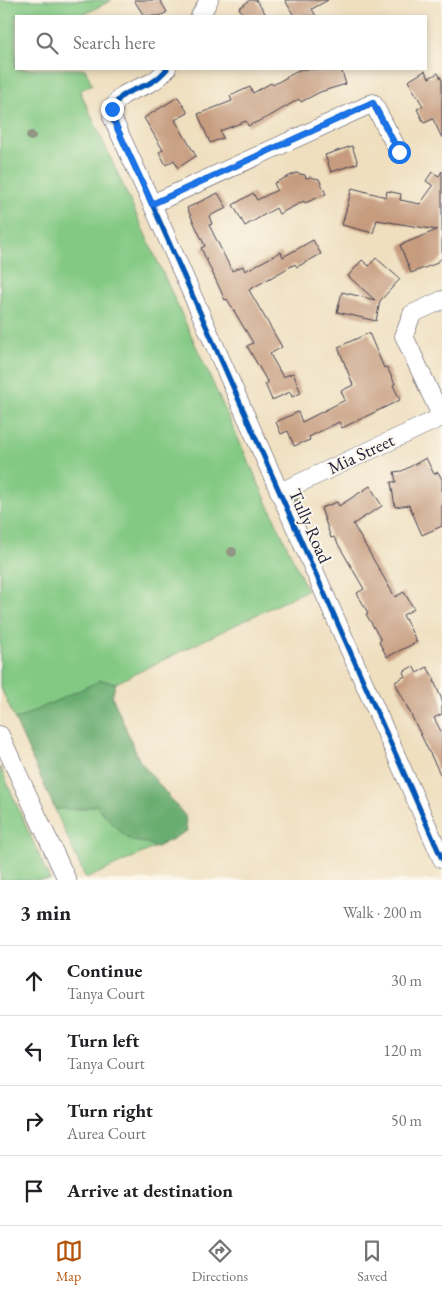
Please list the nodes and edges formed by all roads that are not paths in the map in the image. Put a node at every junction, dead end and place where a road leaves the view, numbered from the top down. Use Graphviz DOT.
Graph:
graph roads {
  1 [pos="209,0"];
  2 [pos="201,15"];
  3 [pos="166,70"];
  4 [pos="399,152"];
  5 [pos="152,204"];
  6 [pos="442,300"];
  7 [pos="442,417"];
  8 [pos="280,492"];
  9 [pos="0,735"];
  10 [pos="442,859"];
  11 [pos="67,880"];
  1 -- 2 [label="street"];
  3 -- 5 [label="street, Tully Road"];
  4 -- 5 [label="street"];
  5 -- 8 [label="street, Tully Road"];
  6 -- 7 [label="street"];
  7 -- 8 [label="street, Mia Street"];
  8 -- 10 [label="street, Tully Road"];
  9 -- 11 [label="street"];
}
